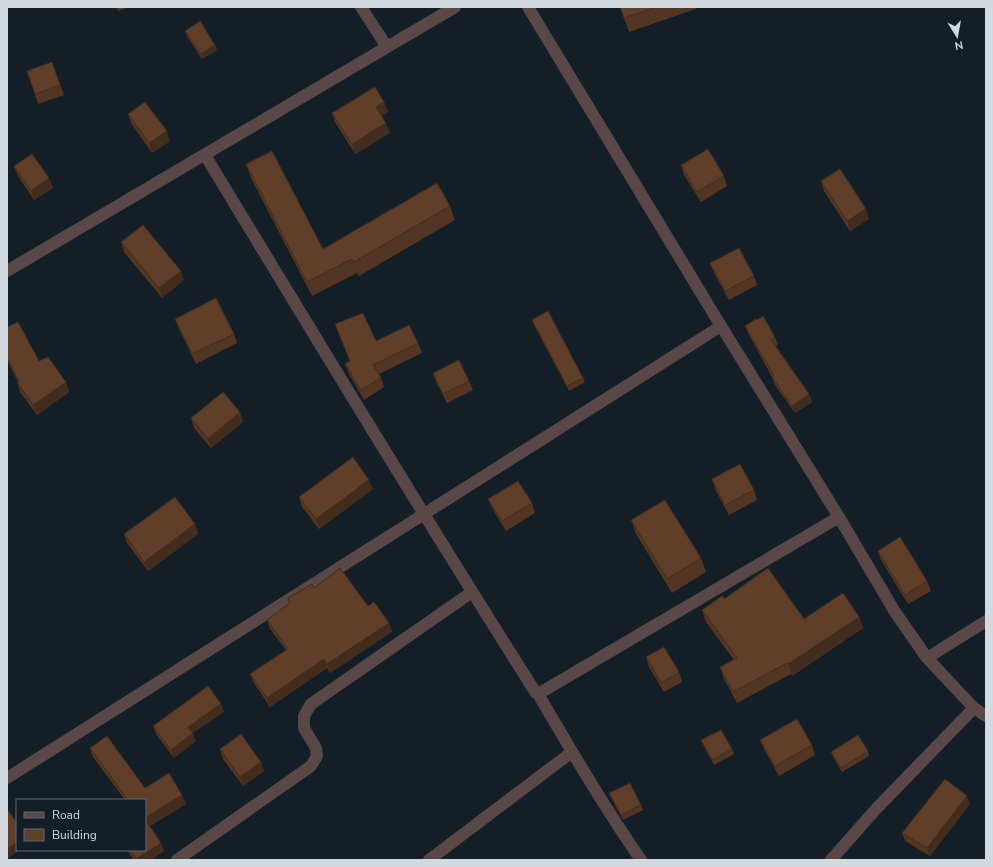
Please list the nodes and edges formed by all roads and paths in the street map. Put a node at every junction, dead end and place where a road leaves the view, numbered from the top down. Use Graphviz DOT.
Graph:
graph roads {
  1 [pos="361,7"];
  2 [pos="455,7"];
  3 [pos="528,7"];
  4 [pos="387,47"];
  5 [pos="205,154"];
  6 [pos="7,271"];
  7 [pos="721,326"];
  8 [pos="424,514"];
  9 [pos="839,517"];
  10 [pos="472,592"];
  11 [pos="986,621"];
  12 [pos="927,658"];
  13 [pos="538,694"];
  14 [pos="974,708"];
  15 [pos="986,716"];
  16 [pos="572,752"];
  17 [pos="7,778"];
  18 [pos="177,860"];
  19 [pos="429,860"];
  20 [pos="641,860"];
  21 [pos="831,860"];
  1 -- 4 [label="street"];
  2 -- 4 [label="street"];
  3 -- 7 [label="street"];
  4 -- 5 [label="street"];
  5 -- 6 [label="street"];
  5 -- 8 [label="street"];
  7 -- 8 [label="street"];
  7 -- 9 [label="street"];
  8 -- 10 [label="street"];
  8 -- 17 [label="street"];
  9 -- 12 [label="street"];
  9 -- 13 [label="street"];
  10 -- 13 [label="street"];
  10 -- 18 [label="street"];
  11 -- 12 [label="street"];
  12 -- 14 [label="street"];
  13 -- 16 [label="street"];
  14 -- 15 [label="street"];
  14 -- 21 [label="street"];
  16 -- 19 [label="street"];
  16 -- 20 [label="street"];
}
